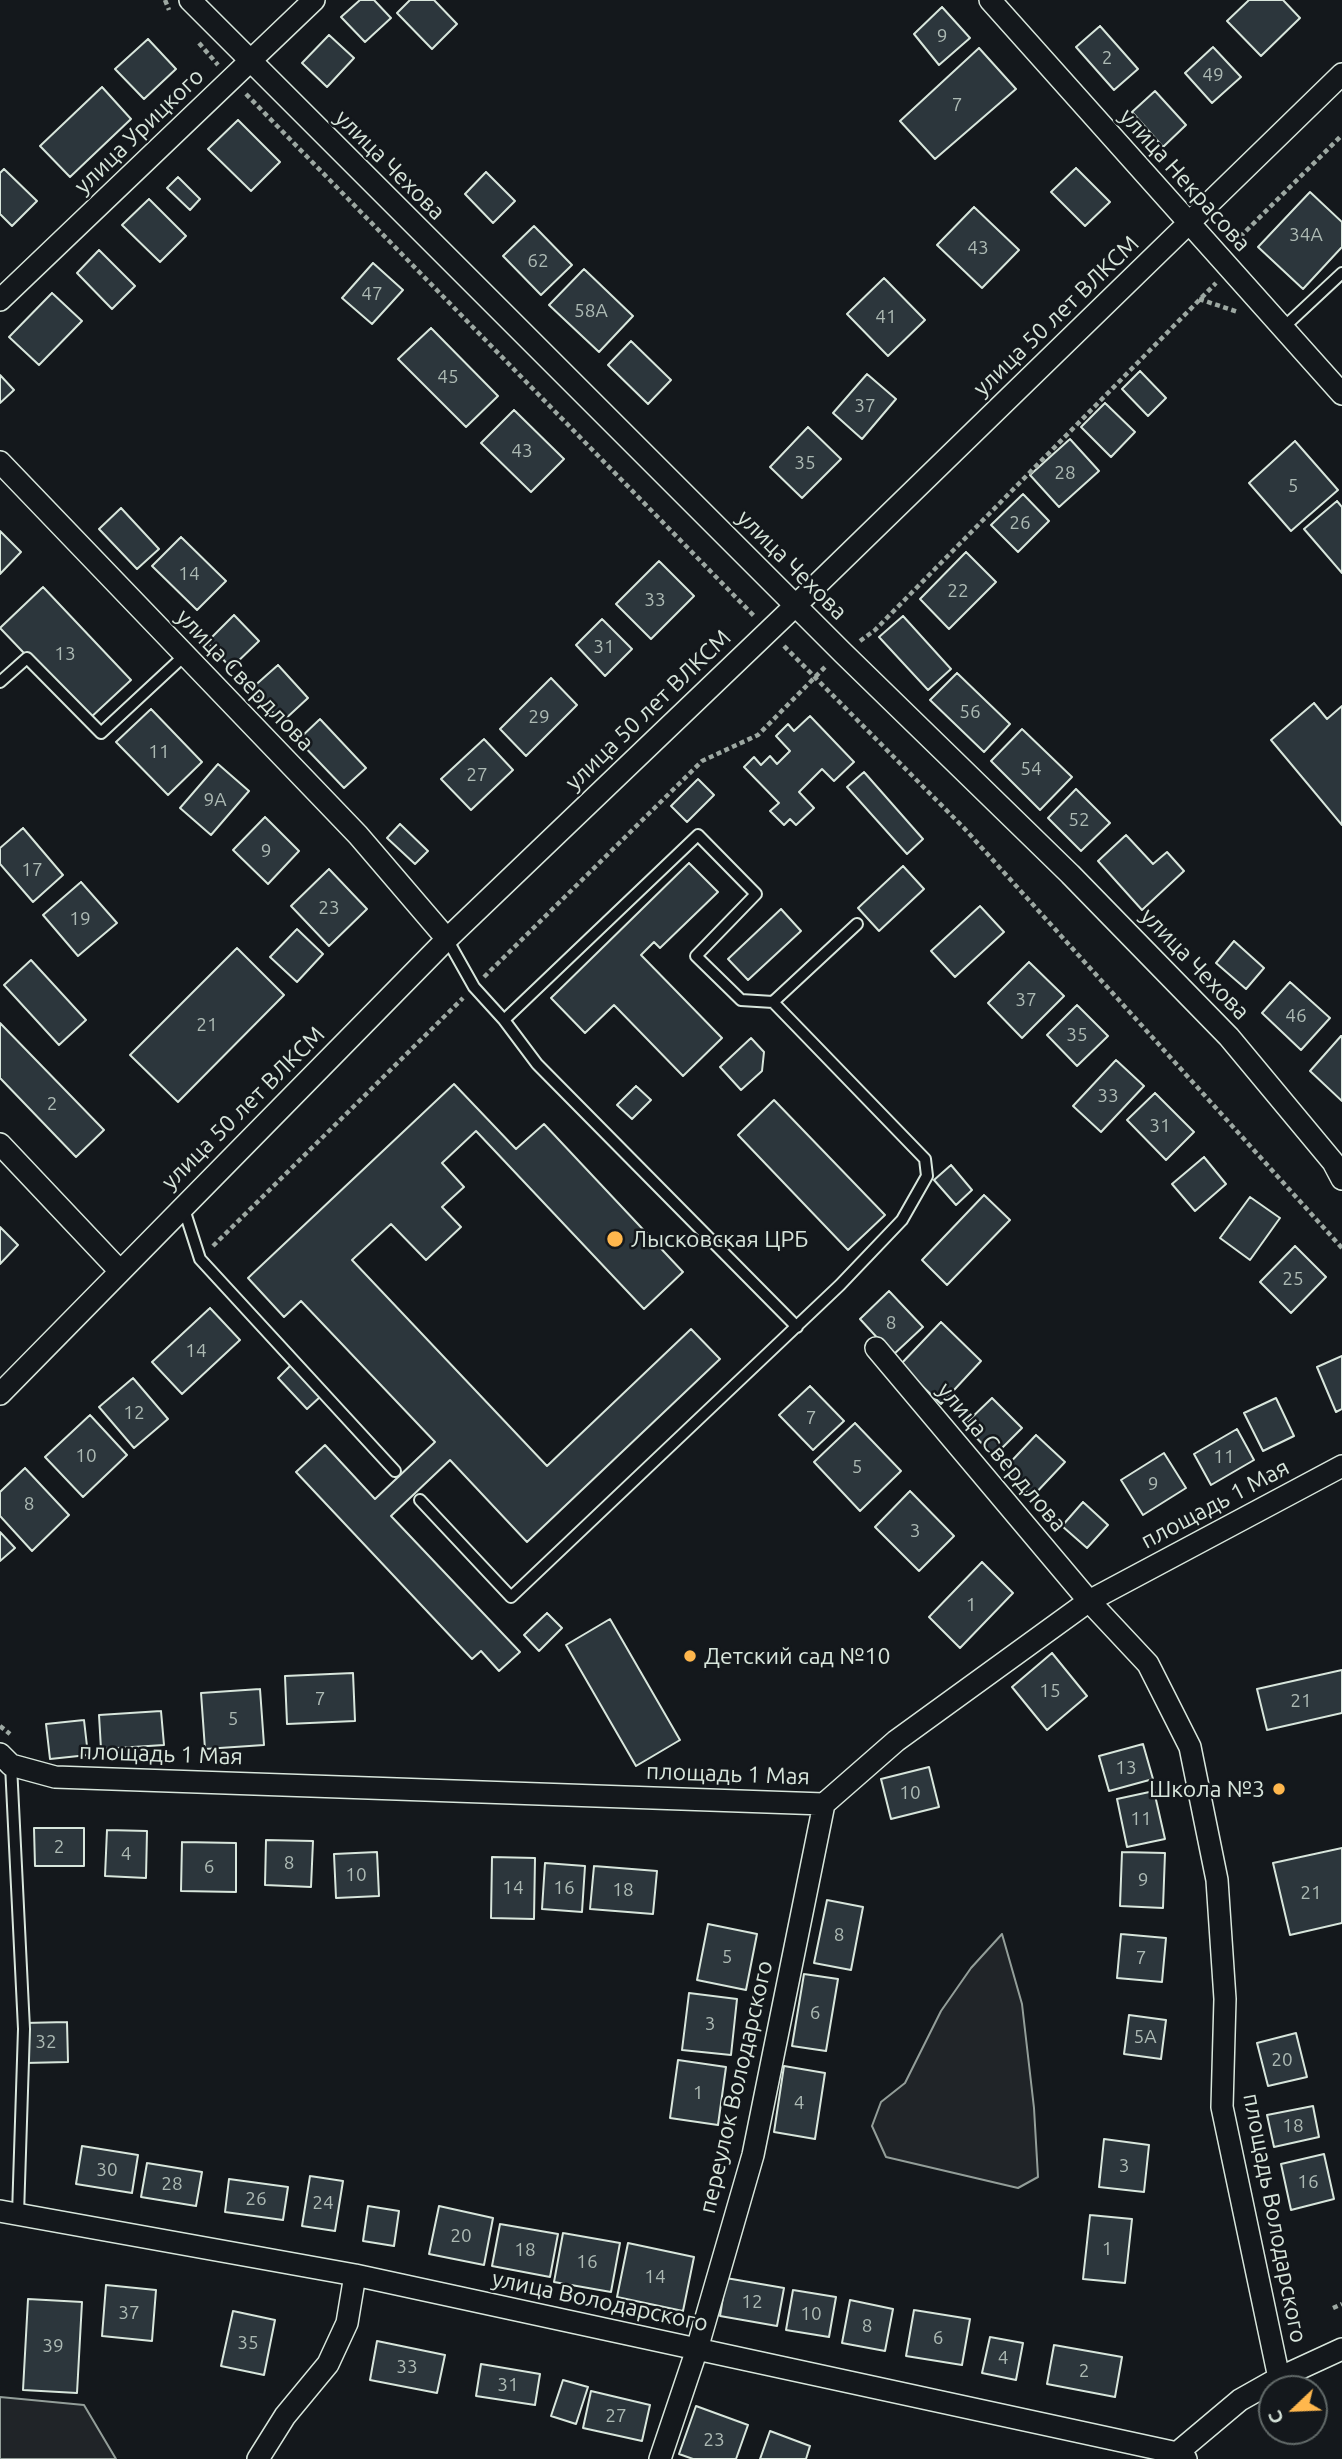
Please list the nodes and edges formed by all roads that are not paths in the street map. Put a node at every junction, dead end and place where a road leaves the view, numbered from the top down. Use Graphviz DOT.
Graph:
graph roads {
  1 [pos="190,0"];
  2 [pos="314,0"];
  3 [pos="990,0"];
  4 [pos="249,61"];
  5 [pos="1342,74"];
  6 [pos="1189,223"];
  7 [pos="1342,273"];
  8 [pos="0,300"];
  9 [pos="1283,328"];
  10 [pos="1342,394"];
  11 [pos="0,462"];
  12 [pos="796,606"];
  13 [pos="185,655"];
  14 [pos="0,682"];
  15 [pos="857,924"];
  16 [pos="447,939"];
  17 [pos="773,1002"];
  18 [pos="504,1020"];
  19 [pos="0,1144"];
  20 [pos="1339,1166"];
  21 [pos="183,1205"];
  22 [pos="119,1270"];
  23 [pos="797,1327"];
  24 [pos="876,1348"];
  25 [pos="0,1394"];
  26 [pos="1342,1466"];
  27 [pos="396,1471"];
  28 [pos="420,1500"];
  29 [pos="1089,1601"];
  30 [pos="6,1759"];
  31 [pos="824,1804"];
  32 [pos="9,2213"];
  33 [pos="355,2275"];
  34 [pos="1342,2349"];
  35 [pos="697,2350"];
  36 [pos="1278,2375"];
  37 [pos="1286,2375"];
  38 [pos="1258,2390"];
  39 [pos="1179,2457"];
  40 [pos="258,2459"];
  41 [pos="660,2459"];
  1 -- 4 [label="street, улица Чехова"];
  2 -- 4 [label="street, улица Урицкого"];
  3 -- 6 [label="street, улица Некрасова"];
  4 -- 8 [label="street, улица Урицкого"];
  4 -- 12 [label="street, улица Чехова"];
  5 -- 6 [label="street, улица 50 лет ВЛКСМ"];
  6 -- 9 [label="street, улица Некрасова"];
  6 -- 12 [label="street, улица 50 лет ВЛКСМ"];
  7 -- 9 [label="lane"];
  9 -- 10 [label="street, улица Некрасова"];
  11 -- 13 [label="street, улица Свердлова"];
  12 -- 16 [label="street, улица 50 лет ВЛКСМ"];
  12 -- 20 [label="street, улица Чехова"];
  13 -- 14 [label="lane"];
  13 -- 16 [label="street, улица Свердлова"];
  15 -- 17 [label="lane"];
  16 -- 18 [label="lane"];
  16 -- 21 [label="street, улица 50 лет ВЛКСМ"];
  17 -- 18 [label="lane"];
  17 -- 23 [label="lane"];
  18 -- 23 [label="lane"];
  19 -- 22 [label="street"];
  21 -- 22 [label="street, улица 50 лет ВЛКСМ"];
  21 -- 27 [label="lane"];
  22 -- 25 [label="street, улица 50 лет ВЛКСМ"];
  23 -- 28 [label="lane"];
  24 -- 29 [label="street, улица Свердлова"];
  26 -- 29 [label="street, площадь 1 Мая"];
  29 -- 31 [label="street, площадь 1 Мая"];
  29 -- 36 [label="street, площадь Володарского"];
  30 -- 31 [label="street, площадь 1 Мая"];
  30 -- 32 [label="lane"];
  31 -- 35 [label="street, переулок Володарского"];
  32 -- 33 [label="street, улица Володарского"];
  33 -- 35 [label="street, улица Володарского"];
  33 -- 40 [label="street"];
  34 -- 37 [label="street"];
  35 -- 39 [label="street, улица Володарского"];
  35 -- 41 [label="street, переулок Володарского"];
  38 -- 39 [label="street"];
}
